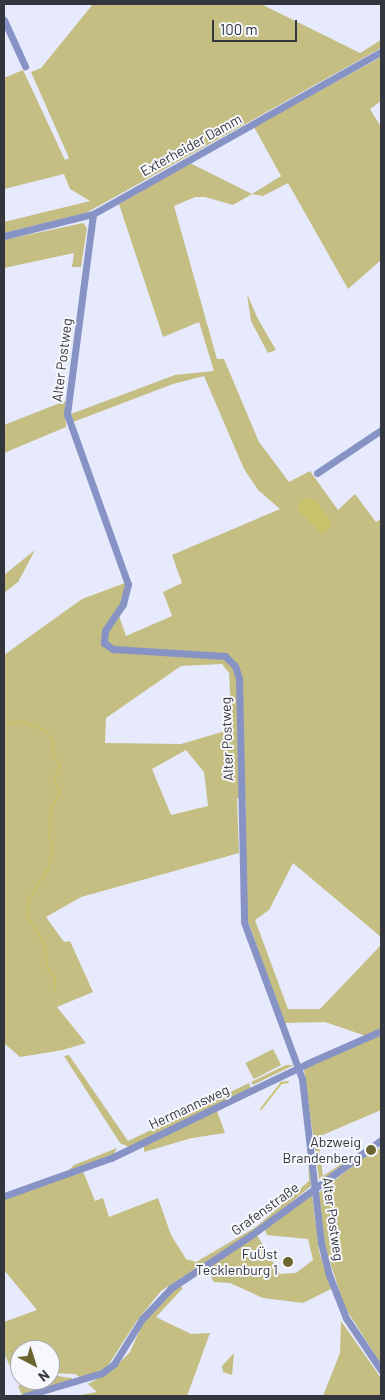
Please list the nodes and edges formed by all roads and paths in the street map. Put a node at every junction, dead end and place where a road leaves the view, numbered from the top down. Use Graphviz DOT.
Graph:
graph roads {
  1 [pos="4,20"];
  2 [pos="381,52"];
  3 [pos="25,66"];
  4 [pos="93,214"];
  5 [pos="4,236"];
  6 [pos="381,430"];
  7 [pos="317,472"];
  8 [pos="381,1031"];
  9 [pos="299,1068"];
  10 [pos="380,1142"];
  11 [pos="316,1188"];
  12 [pos="4,1196"];
  13 [pos="381,1370"];
  14 [pos="25,1396"];
  1 -- 3 [label="street"];
  2 -- 4 [label="street, Exterheider Damm"];
  4 -- 5 [label="street, Exterheider Damm"];
  4 -- 9 [label="street, Alter Postweg"];
  6 -- 7 [label="street"];
  8 -- 9 [label="street, Hermannsweg"];
  9 -- 11 [label="street, Alter Postweg"];
  9 -- 12 [label="street, Hermannsweg"];
  10 -- 11 [label="street, Grafenstraße"];
  11 -- 13 [label="street, Alter Postweg"];
  11 -- 14 [label="street, Grafenstraße"];
}
